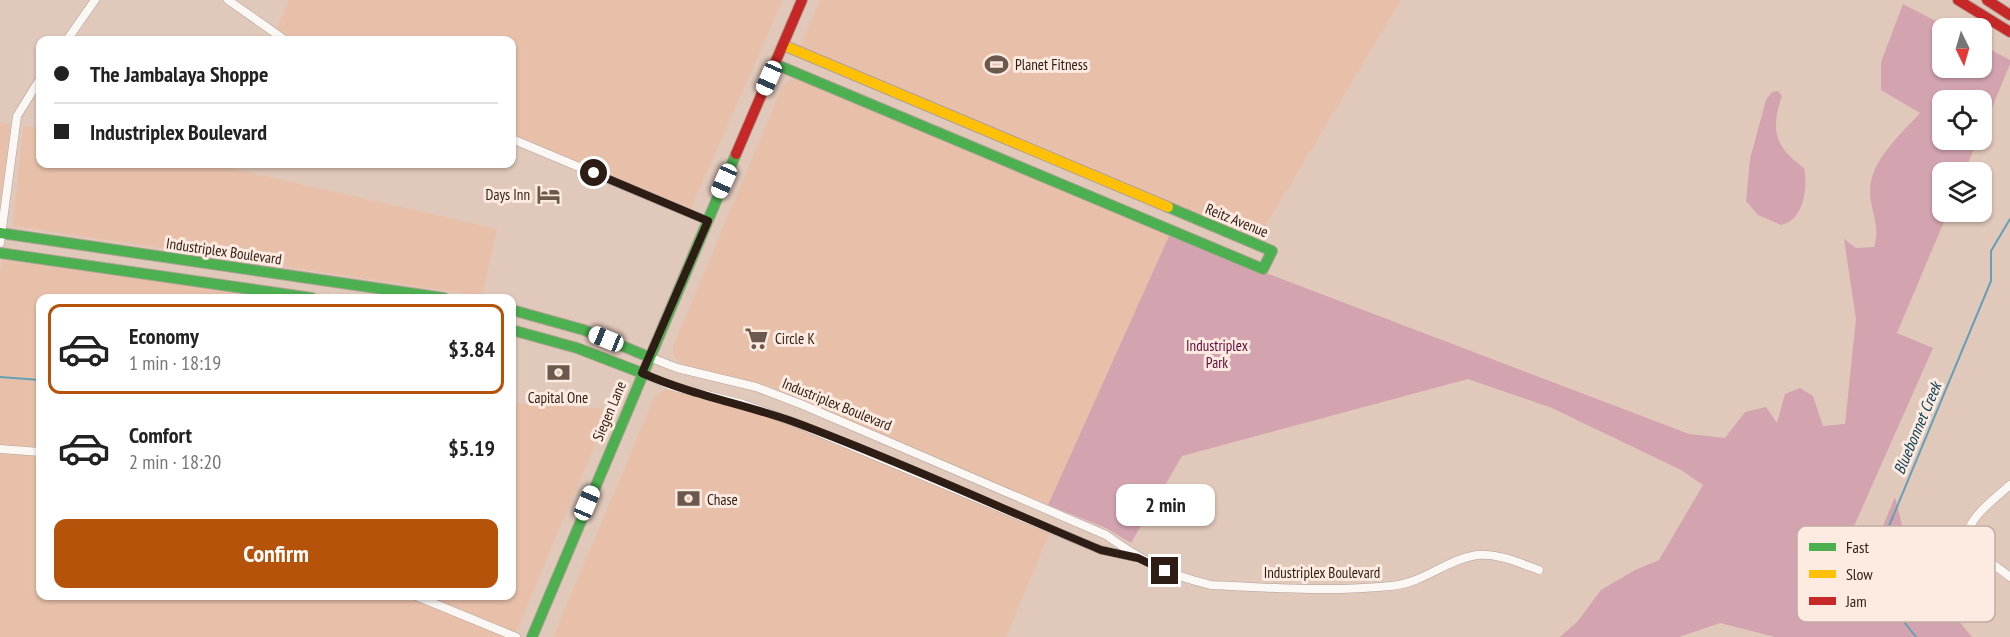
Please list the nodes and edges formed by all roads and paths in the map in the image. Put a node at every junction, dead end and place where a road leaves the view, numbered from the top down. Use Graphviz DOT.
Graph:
graph roads {
  1 [pos="95,0"];
  2 [pos="228,0"];
  3 [pos="802,0"];
  4 [pos="1958,0"];
  5 [pos="1987,0"];
  6 [pos="2010,15"];
  7 [pos="2010,32"];
  8 [pos="70,36"];
  9 [pos="279,36"];
  10 [pos="783,45"];
  11 [pos="775,64"];
  12 [pos="36,85"];
  13 [pos="516,141"];
  14 [pos="708,221"];
  15 [pos="1,237"];
  16 [pos="0,253"];
  17 [pos="284,294"];
  18 [pos="415,294"];
  19 [pos="516,311"];
  20 [pos="516,331"];
  21 [pos="649,357"];
  22 [pos="642,373"];
  23 [pos="0,448"];
  24 [pos="36,452"];
  25 [pos="2010,485"];
  26 [pos="1969,526"];
  27 [pos="1138,558"];
  28 [pos="1995,564"];
  29 [pos="1539,570"];
  30 [pos="2010,577"];
  31 [pos="426,600"];
  32 [pos="516,637"];
  33 [pos="532,637"];
  1 -- 8 [label="street"];
  2 -- 9 [label="street"];
  3 -- 10 [label="main road, Siegen Lane"];
  4 -- 7 [label="main road"];
  5 -- 6 [label="main road"];
  10 -- 11 [label="main road, Siegen Lane"];
  10 -- 11 [label="main road, Reitz Avenue"];
  11 -- 14 [label="main road, Siegen Lane"];
  12 -- 15 [label="street"];
  13 -- 14 [label="street"];
  14 -- 21 [label="main road, Siegen Lane"];
  15 -- 18 [label="main road, Industriplex Boulevard"];
  16 -- 17 [label="main road"];
  19 -- 21 [label="main road, Industriplex Boulevard"];
  20 -- 22 [label="main road, Industriplex Boulevard"];
  21 -- 22 [label="main road, Siegen Lane"];
  21 -- 27 [label="street, Industriplex Boulevard"];
  22 -- 27 [label="street, Industriplex Boulevard"];
  22 -- 33 [label="main road, Siegen Lane"];
  23 -- 24 [label="street"];
  25 -- 26 [label="street"];
  27 -- 29 [label="street, Industriplex Boulevard"];
  28 -- 30 [label="street"];
  31 -- 32 [label="street"];
}
